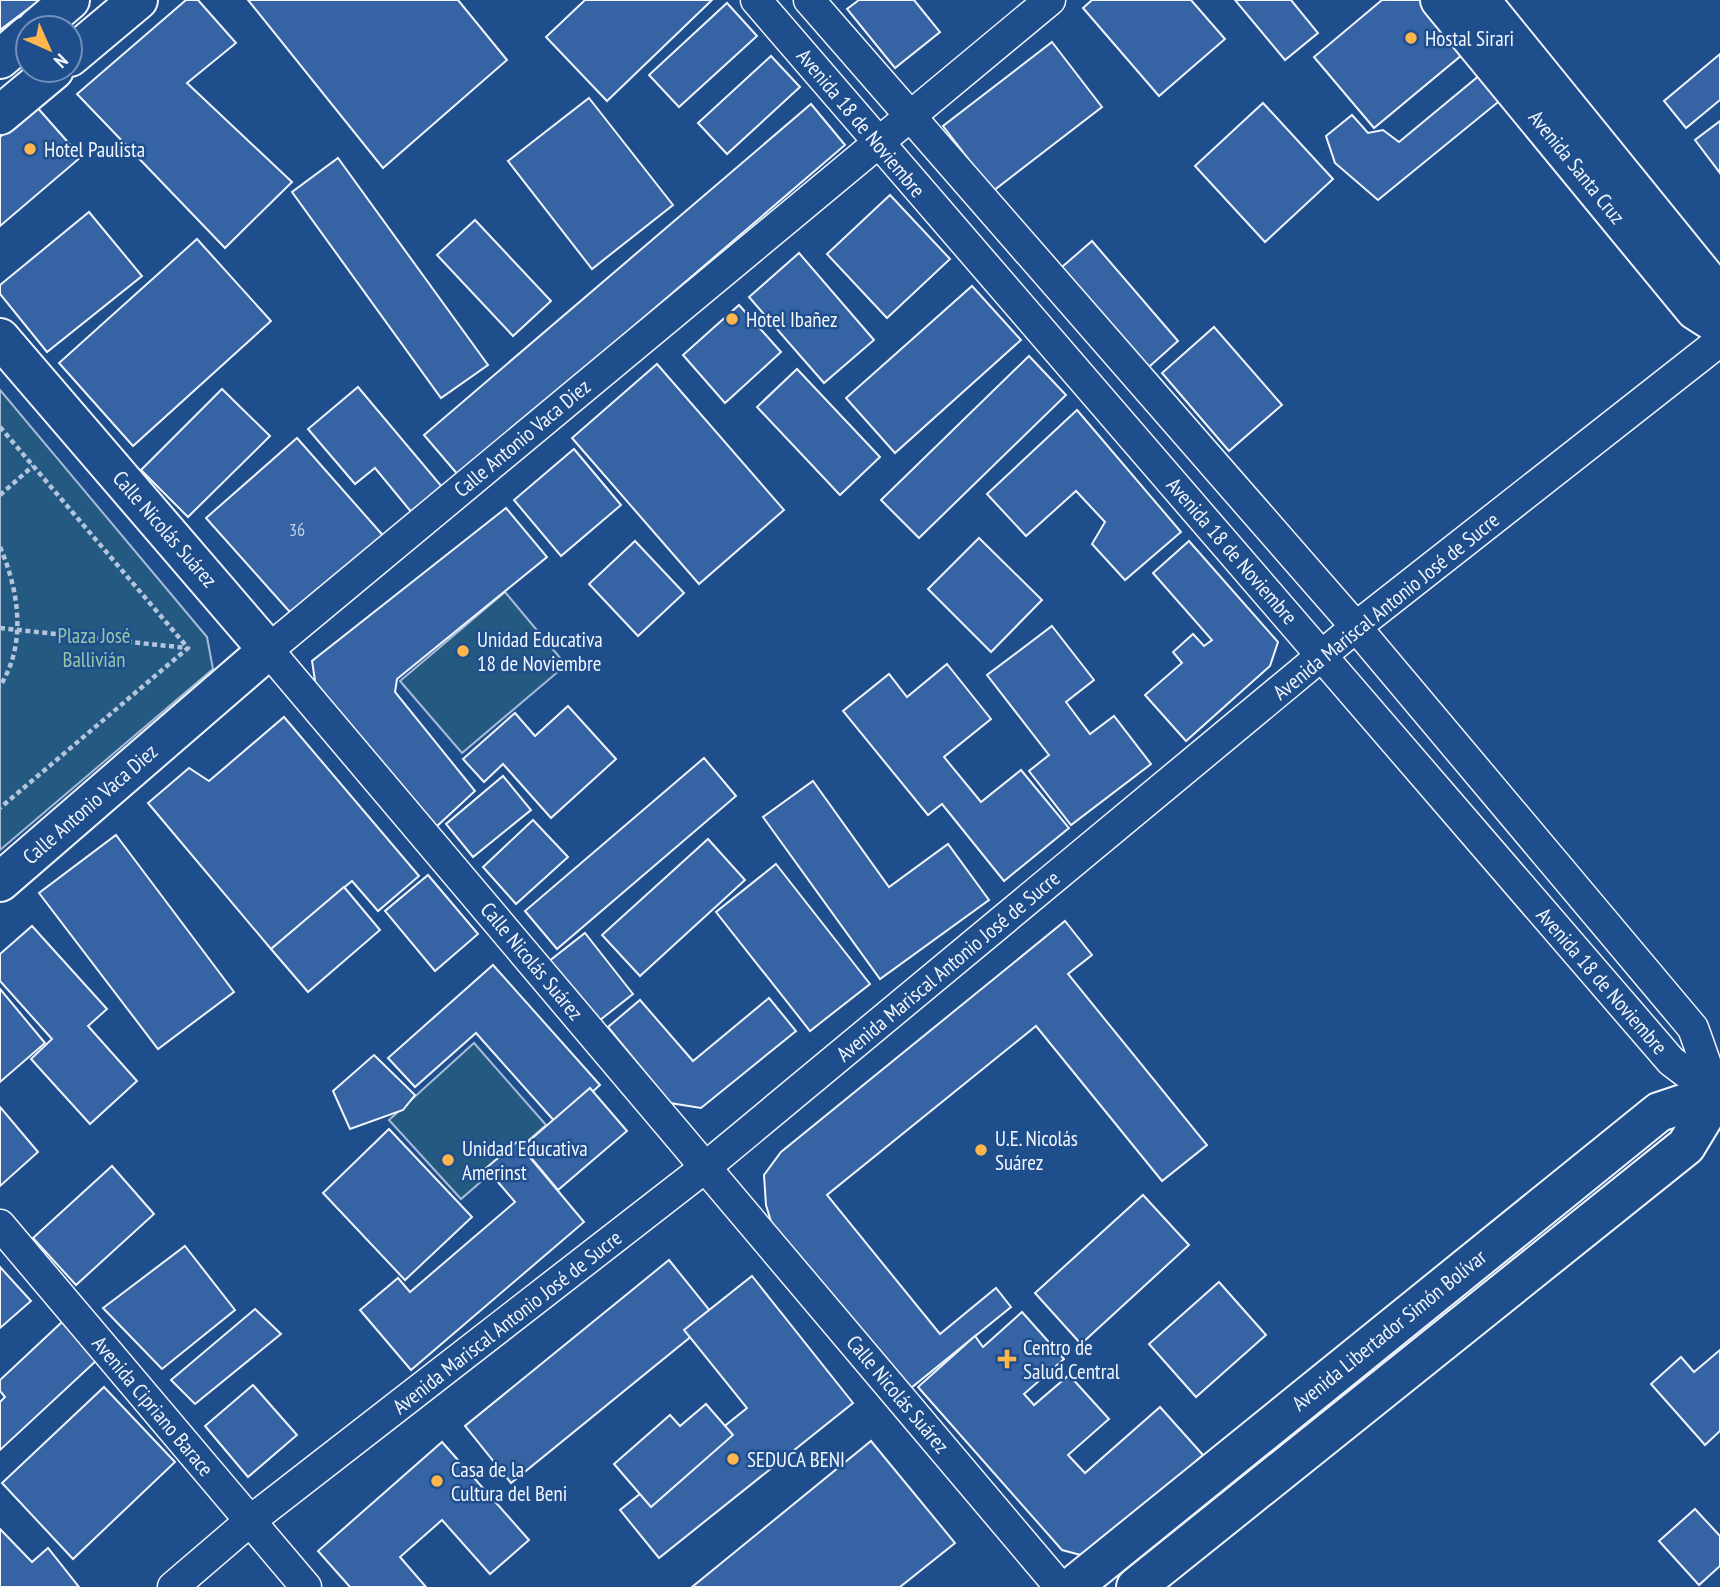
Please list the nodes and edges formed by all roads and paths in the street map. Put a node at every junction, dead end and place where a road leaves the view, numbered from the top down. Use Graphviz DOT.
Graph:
graph roads {
  1 [pos="70,0"];
  2 [pos="138,0"];
  3 [pos="756,0"];
  4 [pos="809,0"];
  5 [pos="1050,0"];
  6 [pos="1440,0"];
  7 [pos="1480,0"];
  8 [pos="54,14"];
  9 [pos="84,45"];
  10 [pos="14,47"];
  11 [pos="0,59"];
  12 [pos="37,84"];
  13 [pos="0,115"];
  14 [pos="909,116"];
  15 [pos="876,143"];
  16 [pos="1720,296"];
  17 [pos="1720,326"];
  18 [pos="0,338"];
  19 [pos="1720,341"];
  20 [pos="0,427"];
  21 [pos="33,466"];
  22 [pos="0,495"];
  23 [pos="0,547"];
  24 [pos="0,628"];
  25 [pos="1356,628"];
  26 [pos="18,630"];
  27 [pos="187,648"];
  28 [pos="268,650"];
  29 [pos="1322,656"];
  30 [pos="0,686"];
  31 [pos="0,808"];
  32 [pos="0,881"];
  33 [pos="1719,1094"];
  34 [pos="707,1166"];
  35 [pos="0,1225"];
  36 [pos="250,1521"];
  37 [pos="173,1587"];
  38 [pos="306,1587"];
  39 [pos="1060,1587"];
  40 [pos="1072,1587"];
  41 [pos="1136,1587"];
  1 -- 8 [label="main road"];
  2 -- 9 [label="main road"];
  3 -- 15 [label="street, Avenida 18 de Noviembre"];
  4 -- 14 [label="street, Avenida 18 de Noviembre"];
  5 -- 14 [label="street, Calle Antonio Vaca Diez"];
  6 -- 17 [label="main road, Avenida Santa Cruz"];
  7 -- 16 [label="main road, Avenida Santa Cruz"];
  10 -- 11 [label="main road"];
  12 -- 13 [label="main road"];
  14 -- 15 [label="street, Calle Antonio Vaca Diez"];
  14 -- 25 [label="street, Avenida 18 de Noviembre"];
  15 -- 28 [label="street, Calle Antonio Vaca Diez"];
  15 -- 29 [label="street, Avenida 18 de Noviembre"];
  18 -- 28 [label="main road, Calle Nicolás Suárez"];
  19 -- 25 [label="street, Avenida Mariscal Antonio José de Sucre"];
  20 -- 21 [label="path"];
  21 -- 22 [label="path"];
  21 -- 27 [label="path"];
  23 -- 26 [label="path"];
  24 -- 26 [label="path"];
  25 -- 29 [label="street, Avenida Mariscal Antonio José de Sucre"];
  25 -- 33 [label="street, Avenida 18 de Noviembre"];
  26 -- 27 [label="path"];
  26 -- 30 [label="path"];
  27 -- 31 [label="path"];
  28 -- 32 [label="main road, Calle Antonio Vaca Diez"];
  28 -- 34 [label="street, Calle Nicolás Suárez"];
  29 -- 33 [label="street, Avenida 18 de Noviembre"];
  29 -- 34 [label="street, Avenida Mariscal Antonio José de Sucre"];
  33 -- 40 [label="main road, Avenida Libertador Simón Bolívar"];
  33 -- 41 [label="main road, Avenida Libertador Simón Bolívar"];
  34 -- 36 [label="street, Avenida Mariscal Antonio José de Sucre"];
  34 -- 39 [label="street, Calle Nicolás Suárez"];
  35 -- 36 [label="street, Avenida Cipriano Barace"];
  36 -- 37 [label="street, Avenida Mariscal Antonio José de Sucre"];
  36 -- 38 [label="street, Avenida Cipriano Barace"];
}
